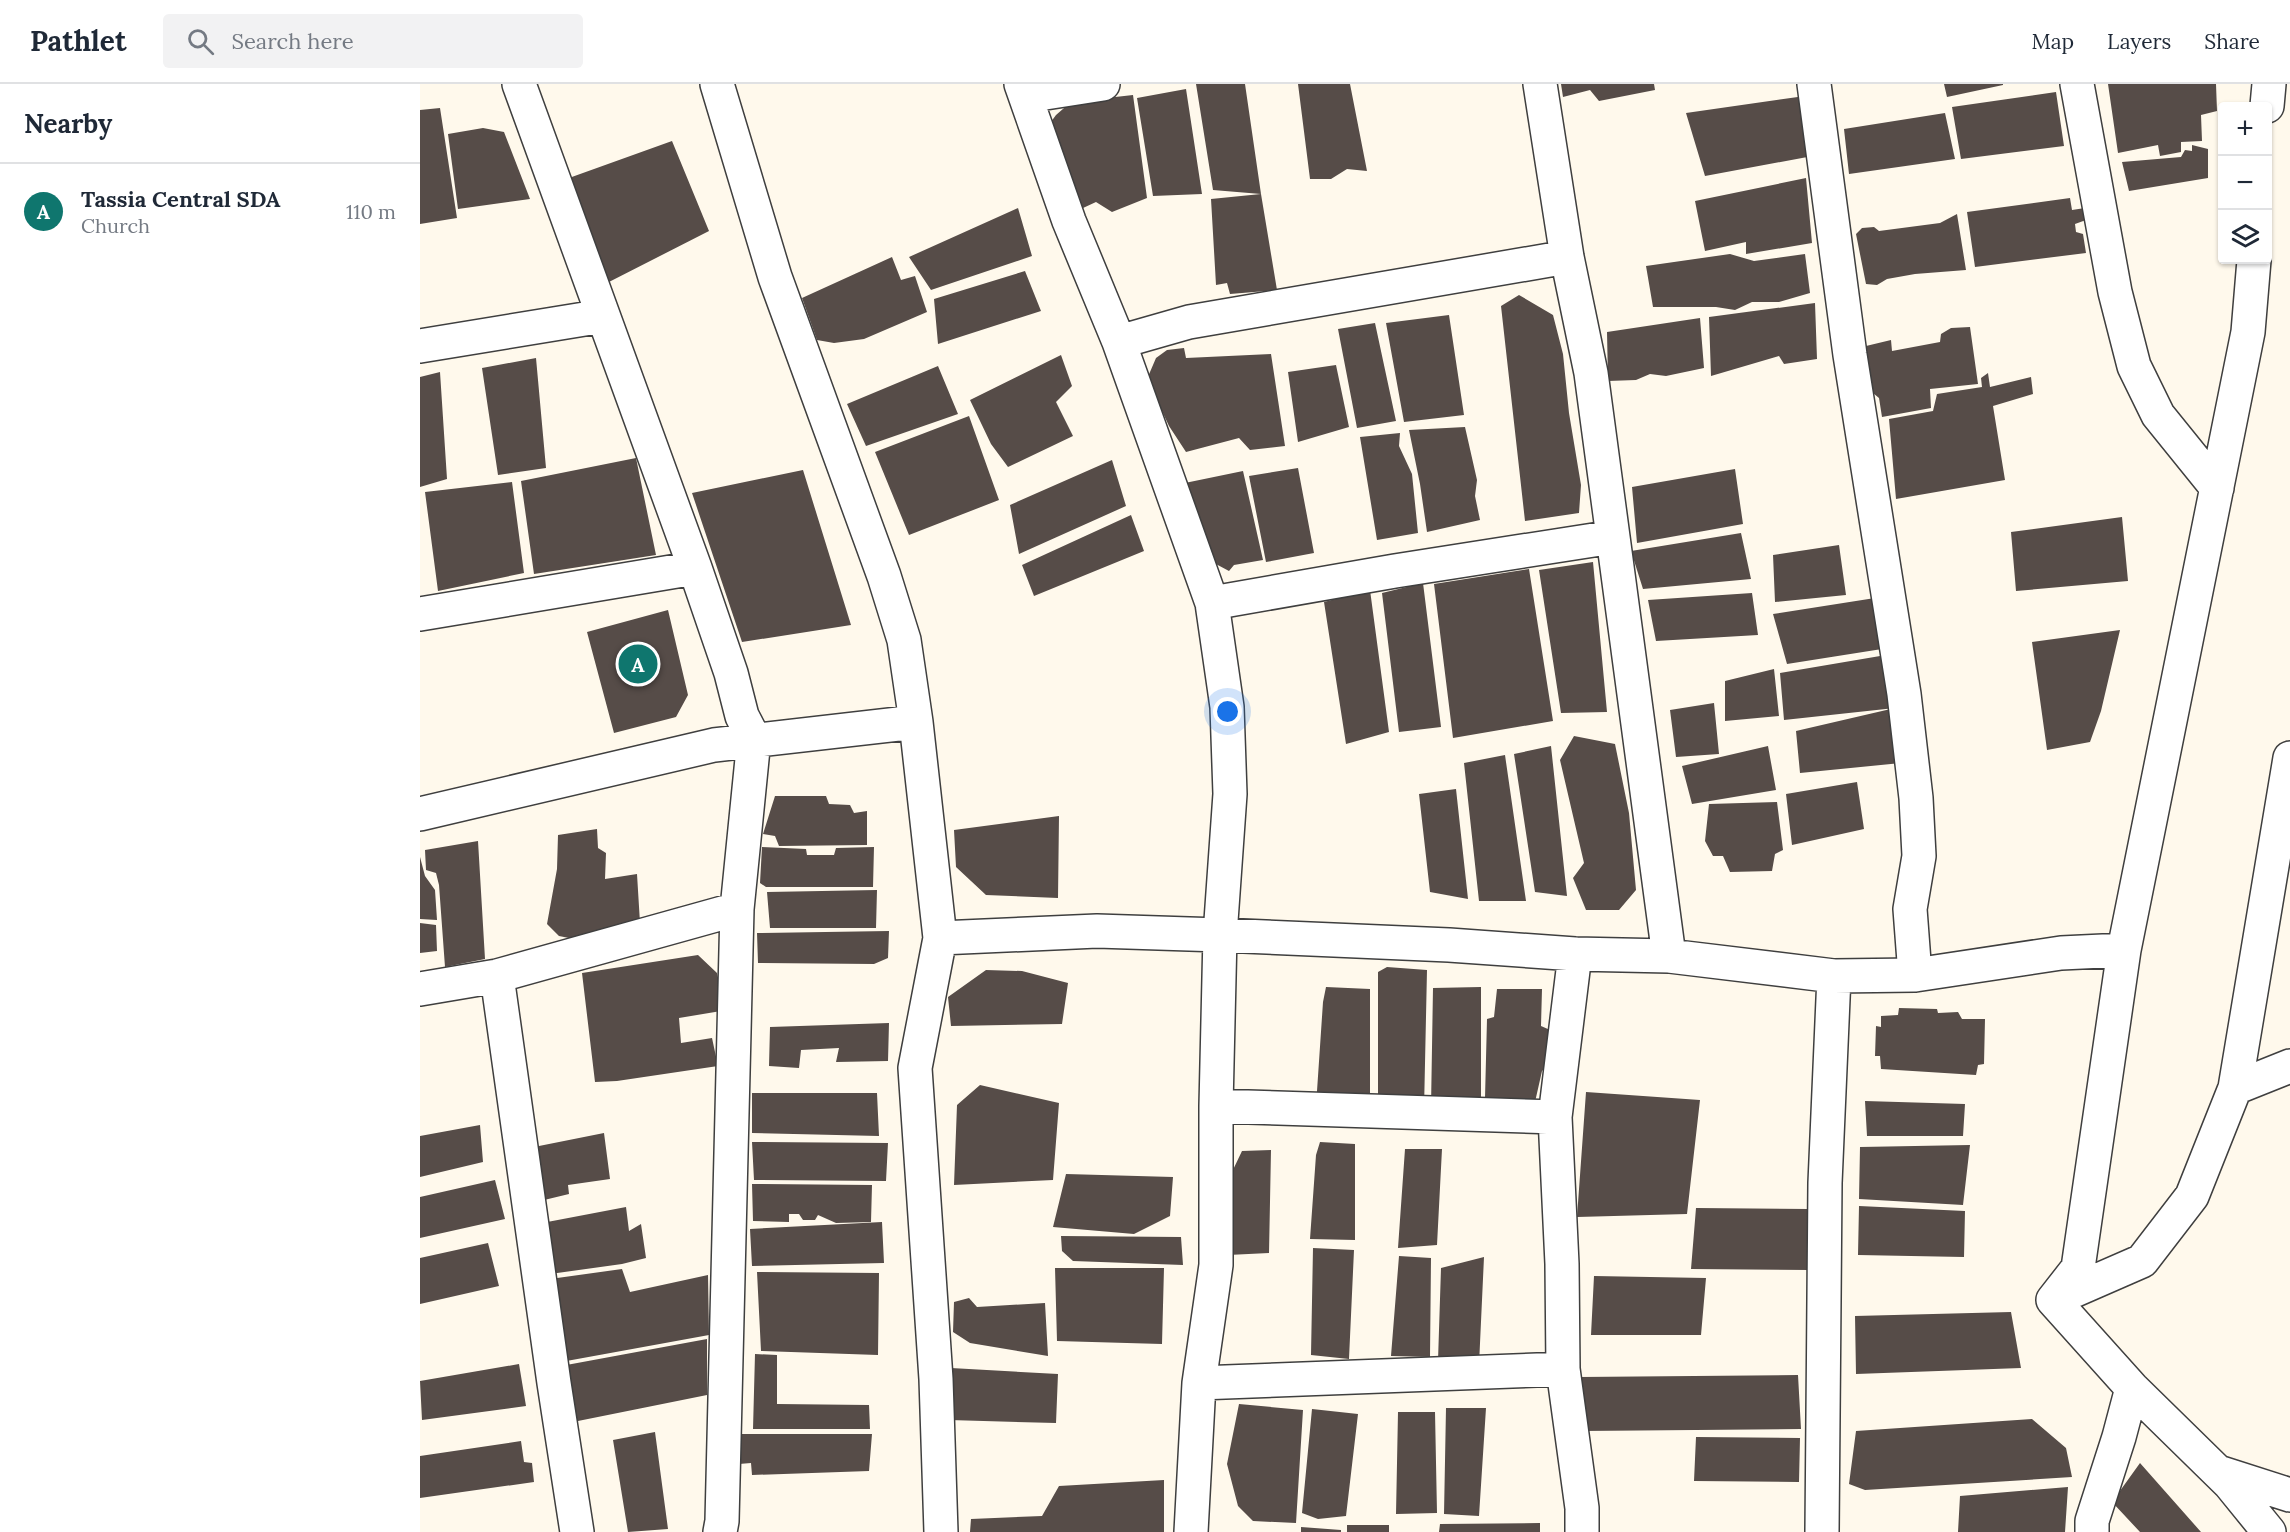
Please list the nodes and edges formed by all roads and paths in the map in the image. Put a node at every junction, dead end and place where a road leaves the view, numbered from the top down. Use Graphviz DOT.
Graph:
graph roads {
  1 [pos="519,84"];
  2 [pos="717,84"];
  3 [pos="1103,84"];
  4 [pos="1540,84"];
  5 [pos="1814,84"];
  6 [pos="2077,84"];
  7 [pos="2269,84"];
  8 [pos="1024,90"];
  9 [pos="2267,102"];
  10 [pos="1567,257"];
  11 [pos="2254,264"];
  12 [pos="603,316"];
  13 [pos="1119,342"];
  14 [pos="420,346"];
  15 [pos="2217,488"];
  16 [pos="1613,537"];
  17 [pos="695,568"];
  18 [pos="1212,603"];
  19 [pos="420,614"];
  20 [pos="916,722"];
  21 [pos="754,739"];
  22 [pos="2290,758"];
  23 [pos="420,814"];
  24 [pos="737,909"];
  25 [pos="1220,935"];
  26 [pos="940,938"];
  27 [pos="2124,950"];
  28 [pos="1575,954"];
  29 [pos="1669,956"];
  30 [pos="1915,975"];
  31 [pos="497,976"];
  32 [pos="1834,976"];
  33 [pos="420,989"];
  34 [pos="2290,1066"];
  35 [pos="2235,1088"];
  36 [pos="1216,1106"];
  37 [pos="1555,1117"];
  38 [pos="2053,1300"];
  39 [pos="1563,1369"];
  40 [pos="1199,1383"];
  41 [pos="2132,1388"];
  42 [pos="2217,1472"];
  43 [pos="2290,1495"];
  44 [pos="577,1532"];
  45 [pos="720,1532"];
  46 [pos="941,1532"];
  47 [pos="1191,1532"];
  48 [pos="1582,1532"];
  49 [pos="1822,1532"];
  50 [pos="2092,1532"];
  51 [pos="2269,1532"];
  1 -- 12 [label="street"];
  2 -- 20 [label="street"];
  3 -- 8 [label="street"];
  4 -- 10 [label="street"];
  5 -- 30 [label="street"];
  6 -- 15 [label="street"];
  7 -- 9 [label="street"];
  8 -- 13 [label="street"];
  10 -- 13 [label="street"];
  10 -- 16 [label="street"];
  11 -- 15 [label="street"];
  12 -- 14 [label="street"];
  12 -- 17 [label="street"];
  13 -- 18 [label="street"];
  15 -- 27 [label="street"];
  16 -- 18 [label="street"];
  16 -- 29 [label="street"];
  17 -- 19 [label="street"];
  17 -- 21 [label="street"];
  18 -- 25 [label="street"];
  20 -- 21 [label="street"];
  20 -- 26 [label="street"];
  21 -- 23 [label="street"];
  21 -- 24 [label="street"];
  22 -- 35 [label="street"];
  24 -- 31 [label="street"];
  24 -- 45 [label="street"];
  25 -- 26 [label="street"];
  25 -- 28 [label="street"];
  25 -- 36 [label="street"];
  26 -- 46 [label="street"];
  27 -- 30 [label="street"];
  27 -- 38 [label="street"];
  28 -- 29 [label="street"];
  28 -- 37 [label="street"];
  29 -- 32 [label="street"];
  30 -- 32 [label="street"];
  31 -- 33 [label="street"];
  31 -- 44 [label="street"];
  32 -- 49 [label="street"];
  34 -- 35 [label="street"];
  35 -- 38 [label="street"];
  36 -- 37 [label="street"];
  36 -- 40 [label="street"];
  37 -- 39 [label="street"];
  38 -- 41 [label="street"];
  39 -- 40 [label="street"];
  39 -- 48 [label="street"];
  40 -- 47 [label="street"];
  41 -- 42 [label="street"];
  41 -- 50 [label="street"];
  42 -- 43 [label="street"];
  42 -- 51 [label="street"];
}
